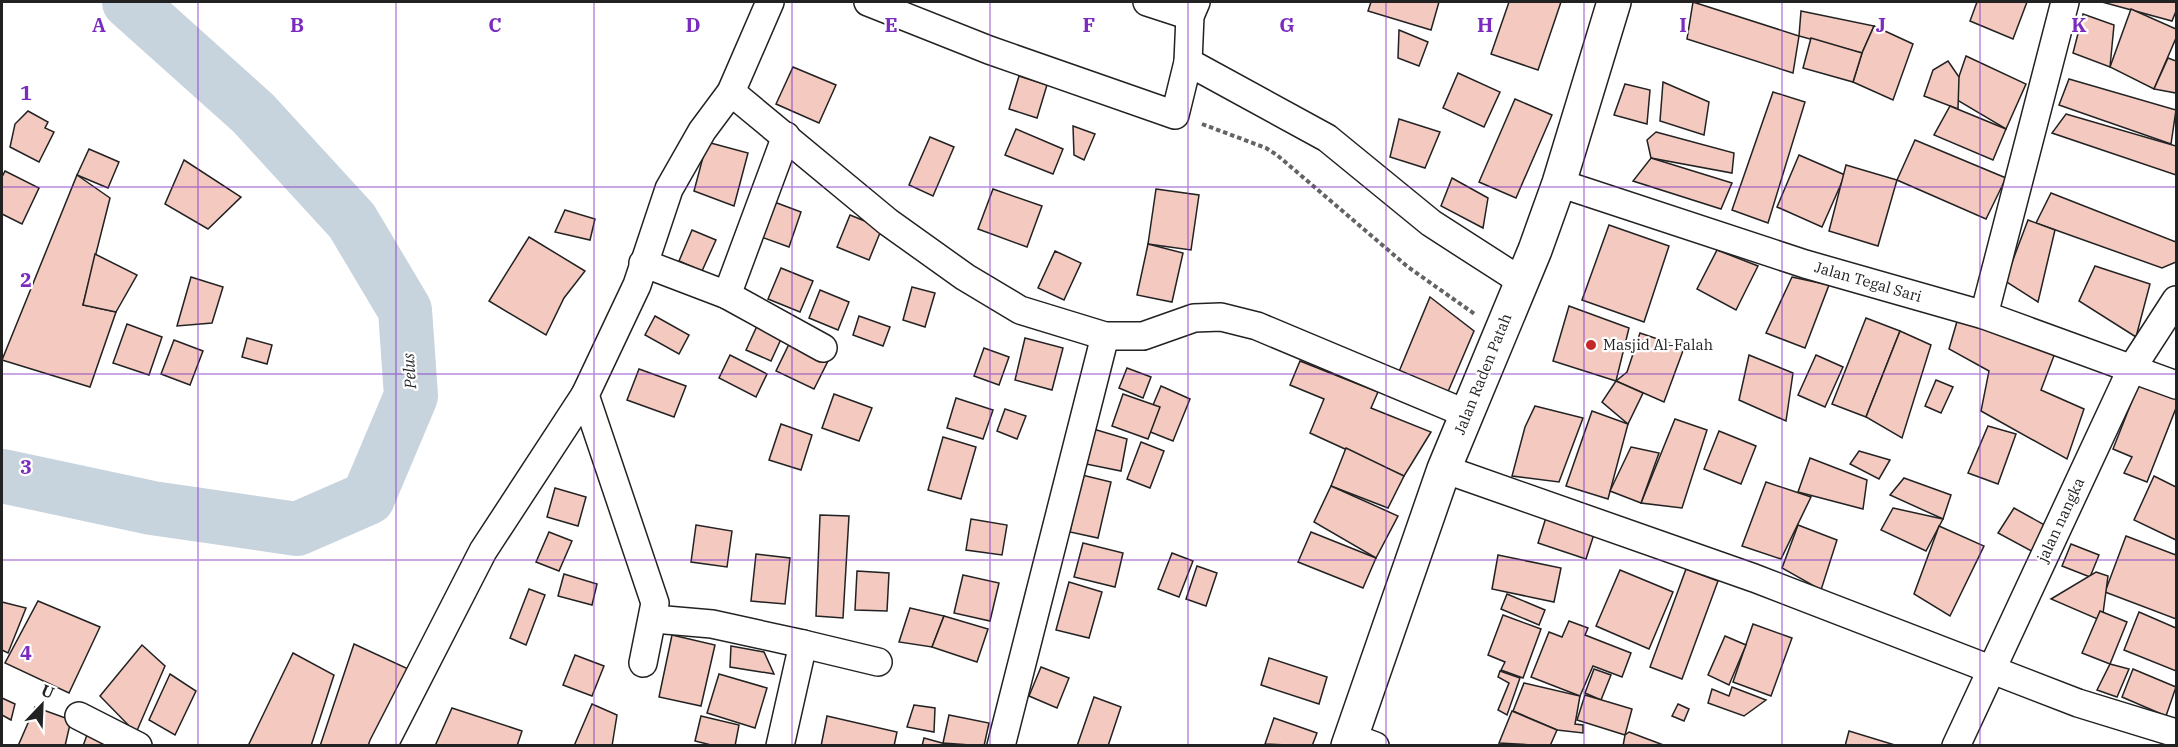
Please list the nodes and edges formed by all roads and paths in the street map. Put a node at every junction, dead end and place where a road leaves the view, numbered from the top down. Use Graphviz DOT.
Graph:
graph roads {
  1 [pos="770,2"];
  2 [pos="868,2"];
  3 [pos="1147,2"];
  4 [pos="1614,2"];
  5 [pos="2065,2"];
  6 [pos="1193,9"];
  7 [pos="1188,62"];
  8 [pos="731,92"];
  9 [pos="1176,107"];
  10 [pos="786,136"];
  11 [pos="1558,183"];
  12 [pos="643,263"];
  13 [pos="1521,281"];
  14 [pos="727,295"];
  15 [pos="2176,300"];
  16 [pos="1984,315"];
  17 [pos="1501,333"];
  18 [pos="1105,336"];
  19 [pos="824,348"];
  20 [pos="2132,368"];
  21 [pos="2176,385"];
  22 [pos="585,395"];
  23 [pos="1467,414"];
  24 [pos="1452,472"];
  25 [pos="654,619"];
  26 [pos="803,644"];
  27 [pos="878,662"];
  28 [pos="643,663"];
  29 [pos="1993,668"];
  30 [pos="79,716"];
  31 [pos="2176,735"];
  32 [pos="1361,743"];
  33 [pos="138,746"];
  34 [pos="383,746"];
  35 [pos="780,746"];
  36 [pos="1001,746"];
  37 [pos="1956,746"];
  38 [pos="2173,746"];
  1 -- 8 [label="street"];
  2 -- 9 [label="street"];
  3 -- 6 [label="street"];
  4 -- 11 [label="main road, Jalan Raden Patah"];
  5 -- 16 [label="street"];
  6 -- 7 [label="street"];
  7 -- 9 [label="street"];
  7 -- 13 [label="street"];
  8 -- 10 [label="street"];
  8 -- 12 [label="street"];
  9 -- 17 [label="path"];
  10 -- 14 [label="street"];
  10 -- 18 [label="street"];
  11 -- 13 [label="main road, Jalan Raden Patah"];
  11 -- 16 [label="street, Jalan Tegal Sari"];
  12 -- 14 [label="street"];
  12 -- 22 [label="street"];
  13 -- 17 [label="main road, Jalan Raden Patah"];
  14 -- 19 [label="street"];
  15 -- 20 [label="street, jalan nangka"];
  16 -- 20 [label="street, Jalan Tegal Sari"];
  17 -- 23 [label="main road, Jalan Raden Patah"];
  18 -- 23 [label="street"];
  18 -- 36 [label="street"];
  20 -- 21 [label="street, Jalan Tegal Sari"];
  20 -- 29 [label="street, jalan nangka"];
  22 -- 25 [label="street"];
  22 -- 34 [label="street"];
  23 -- 24 [label="main road, Jalan Raden Patah"];
  24 -- 29 [label="street"];
  24 -- 32 [label="main road, Jalan Raden Patah"];
  25 -- 26 [label="street"];
  25 -- 28 [label="street"];
  26 -- 27 [label="street"];
  26 -- 35 [label="street"];
  29 -- 31 [label="street"];
  29 -- 37 [label="street, jalan nangka"];
  30 -- 33 [label="street"];
  31 -- 38 [label="street"];
}
